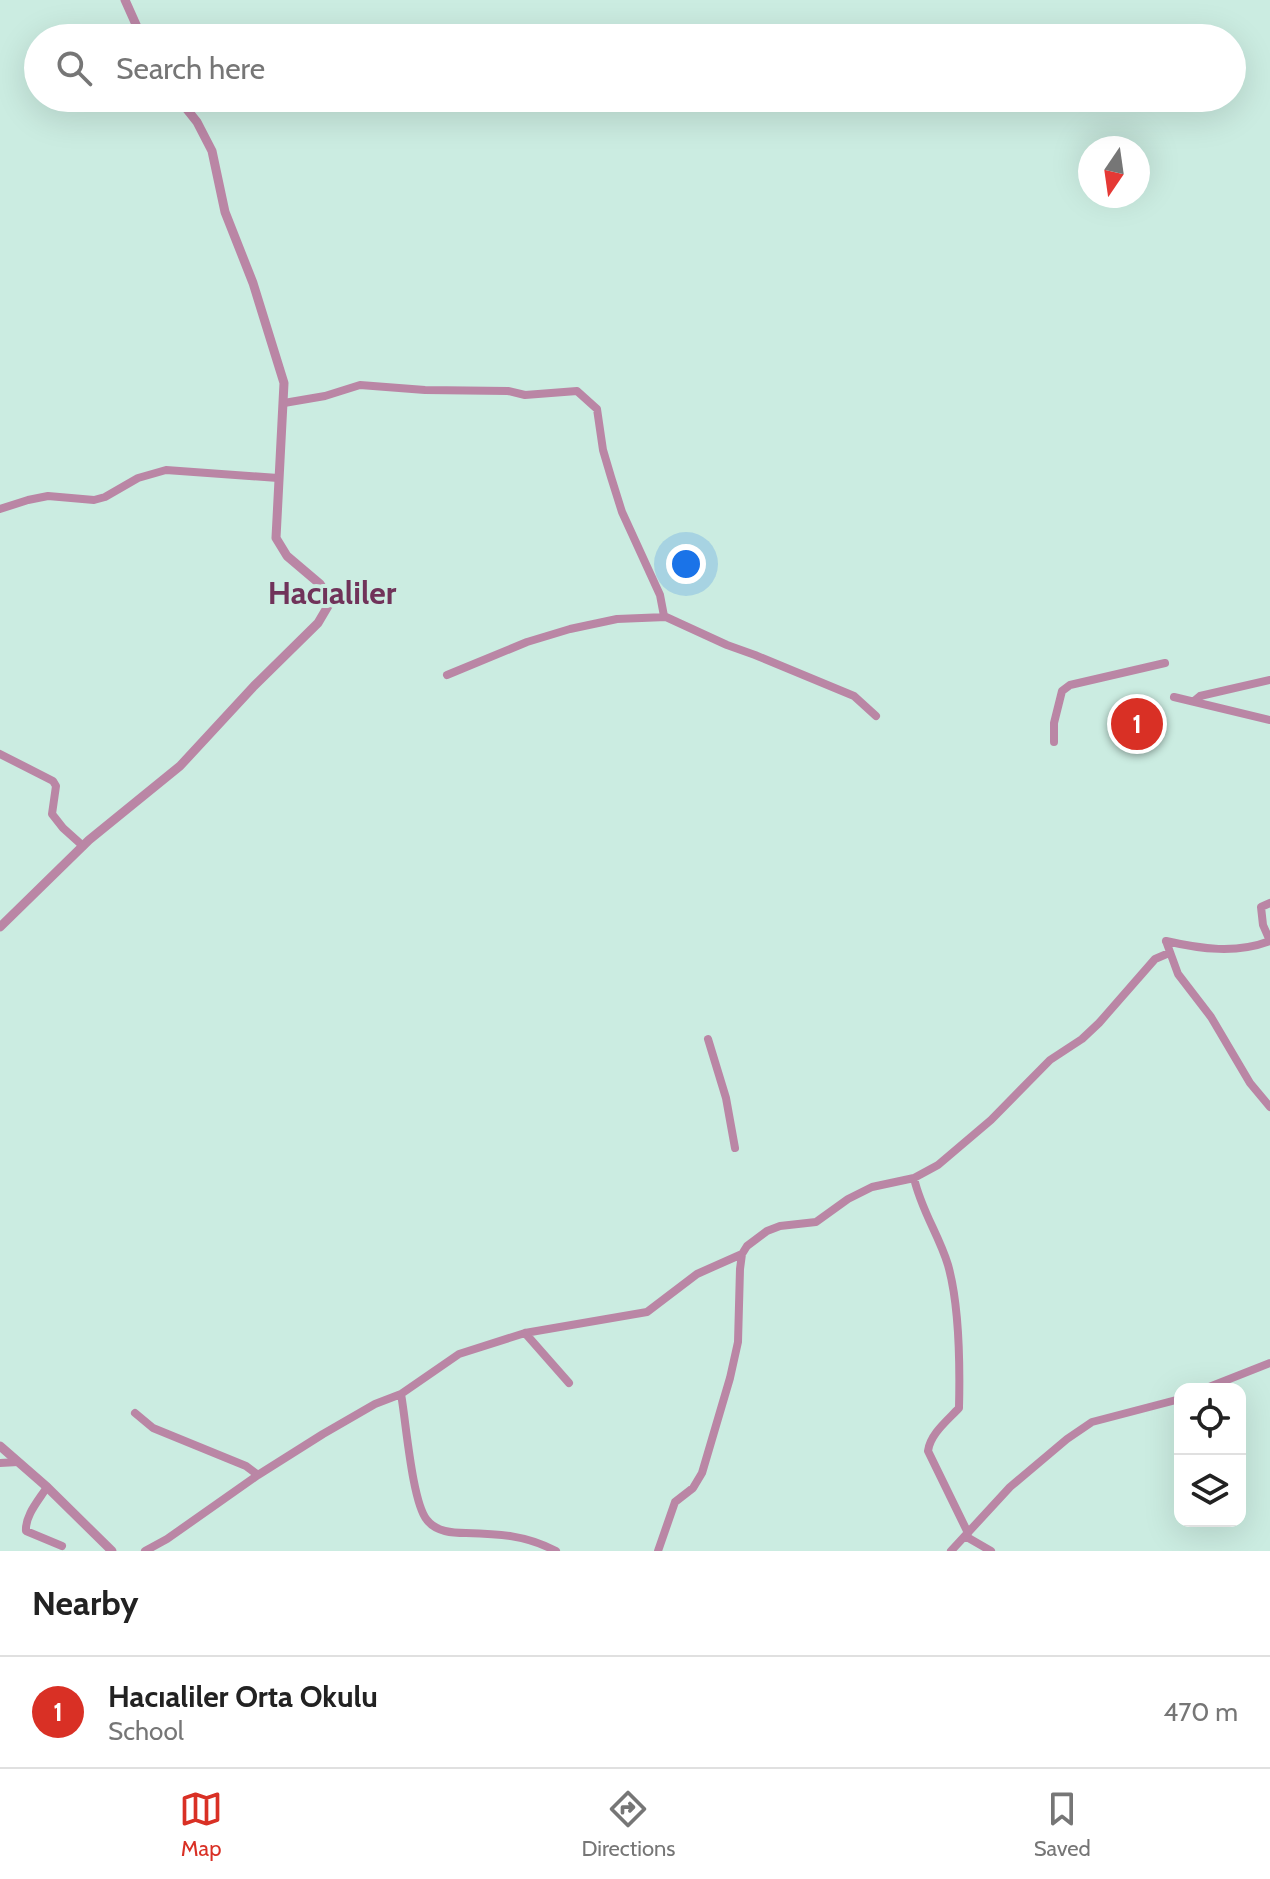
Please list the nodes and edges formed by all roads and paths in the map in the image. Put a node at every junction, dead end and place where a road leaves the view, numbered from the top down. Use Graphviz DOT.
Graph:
graph roads {
  1 [pos="125,0"];
  2 [pos="136,24"];
  3 [pos="189,112"];
  4 [pos="284,403"];
  5 [pos="278,478"];
  6 [pos="0,509"];
  7 [pos="664,616"];
  8 [pos="1165,663"];
  9 [pos="447,675"];
  10 [pos="1270,680"];
  11 [pos="1174,697"];
  12 [pos="1194,701"];
  13 [pos="876,716"];
  14 [pos="1270,720"];
  15 [pos="1054,742"];
  16 [pos="0,754"];
  17 [pos="83,846"];
  18 [pos="1270,903"];
  19 [pos="0,927"];
  20 [pos="1270,941"];
  21 [pos="1169,953"];
  22 [pos="708,1039"];
  23 [pos="1270,1107"];
  24 [pos="735,1148"];
  25 [pos="914,1178"];
  26 [pos="742,1254"];
  27 [pos="525,1333"];
  28 [pos="1270,1363"];
  29 [pos="569,1383"];
  30 [pos="1219,1383"];
  31 [pos="401,1394"];
  32 [pos="1174,1401"];
  33 [pos="135,1413"];
  34 [pos="0,1446"];
  35 [pos="18,1462"];
  36 [pos="0,1463"];
  37 [pos="258,1475"];
  38 [pos="47,1487"];
  39 [pos="967,1535"];
  40 [pos="62,1546"];
  41 [pos="112,1551"];
  42 [pos="145,1551"];
  43 [pos="556,1551"];
  44 [pos="658,1551"];
  45 [pos="951,1551"];
  46 [pos="991,1551"];
  1 -- 2 [label="street"];
  3 -- 4 [label="street"];
  4 -- 5 [label="street"];
  4 -- 7 [label="street"];
  5 -- 6 [label="street"];
  5 -- 17 [label="street"];
  7 -- 9 [label="street"];
  7 -- 13 [label="street"];
  8 -- 15 [label="street"];
  10 -- 12 [label="street"];
  11 -- 12 [label="street"];
  12 -- 14 [label="street"];
  16 -- 17 [label="street"];
  17 -- 19 [label="street"];
  18 -- 20 [label="street"];
  20 -- 21 [label="street"];
  21 -- 23 [label="street"];
  21 -- 25 [label="street"];
  22 -- 24 [label="street"];
  25 -- 26 [label="street"];
  25 -- 39 [label="street"];
  26 -- 27 [label="street"];
  26 -- 44 [label="street"];
  27 -- 29 [label="street"];
  27 -- 31 [label="street"];
  28 -- 30 [label="street"];
  31 -- 37 [label="street"];
  31 -- 43 [label="street"];
  32 -- 39 [label="street"];
  33 -- 37 [label="street"];
  34 -- 35 [label="street"];
  35 -- 36 [label="street"];
  35 -- 38 [label="street"];
  37 -- 42 [label="street"];
  38 -- 40 [label="street"];
  38 -- 41 [label="street"];
  39 -- 45 [label="street"];
  39 -- 46 [label="street"];
}
